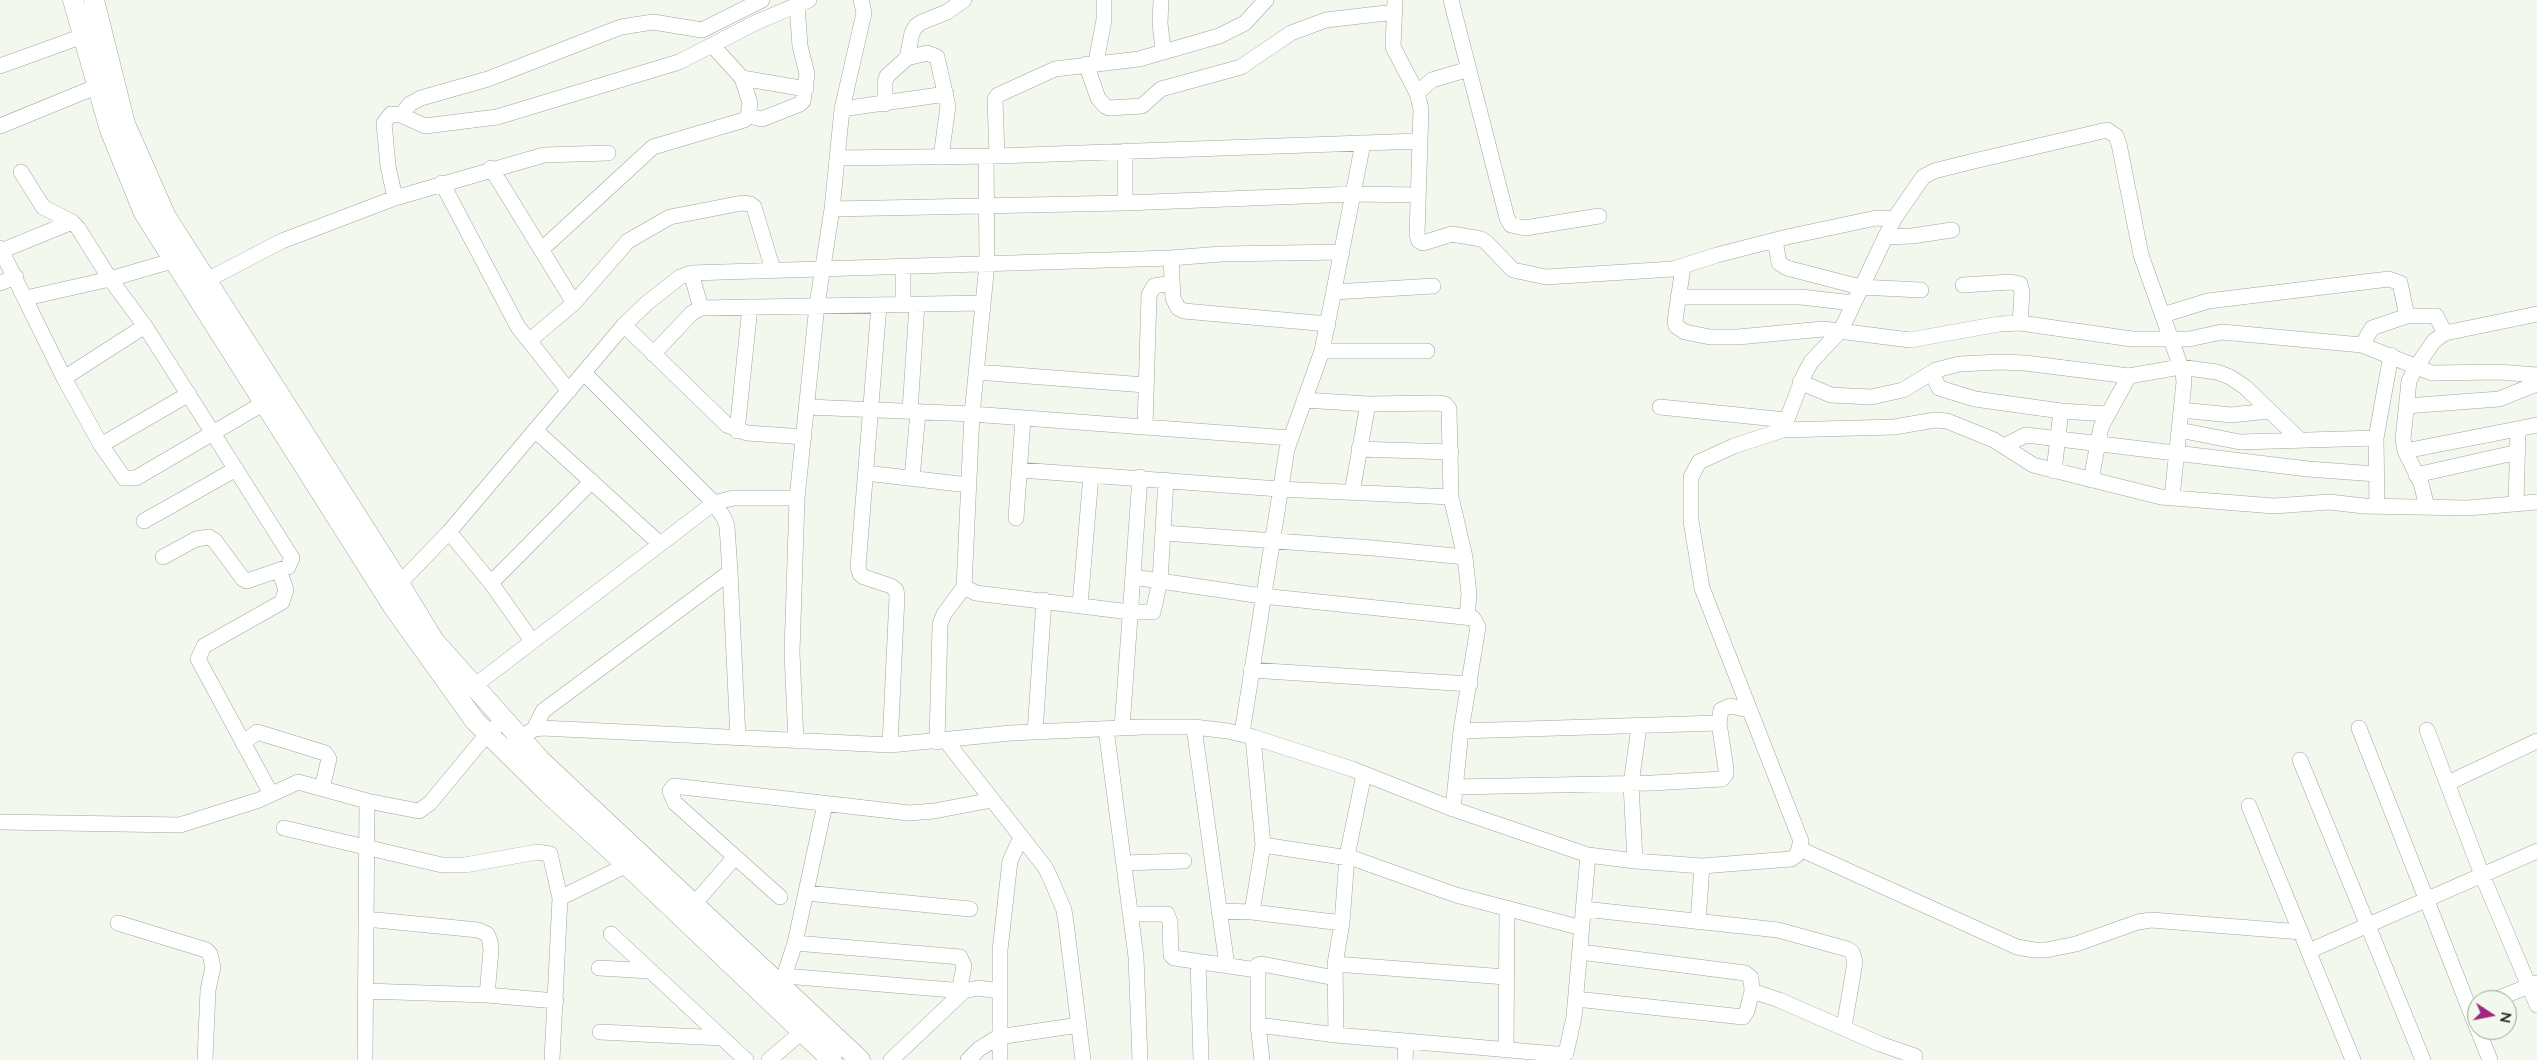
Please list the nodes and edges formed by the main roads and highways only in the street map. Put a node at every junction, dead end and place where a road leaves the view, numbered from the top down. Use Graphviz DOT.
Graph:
graph roads {
  1 [pos="73,0"];
  2 [pos="94,0"];
  3 [pos="182,258"];
  4 [pos="393,590"];
  5 [pos="810,1026"];
  6 [pos="832,1060"];
  7 [pos="860,1060"];
  1 -- 3 [label="main road"];
  2 -- 3 [label="main road"];
  3 -- 4 [label="main road"];
  3 -- 4 [label="main road"];
  4 -- 5 [label="main road"];
  4 -- 5 [label="main road"];
  5 -- 6 [label="main road"];
  5 -- 7 [label="main road"];
}
